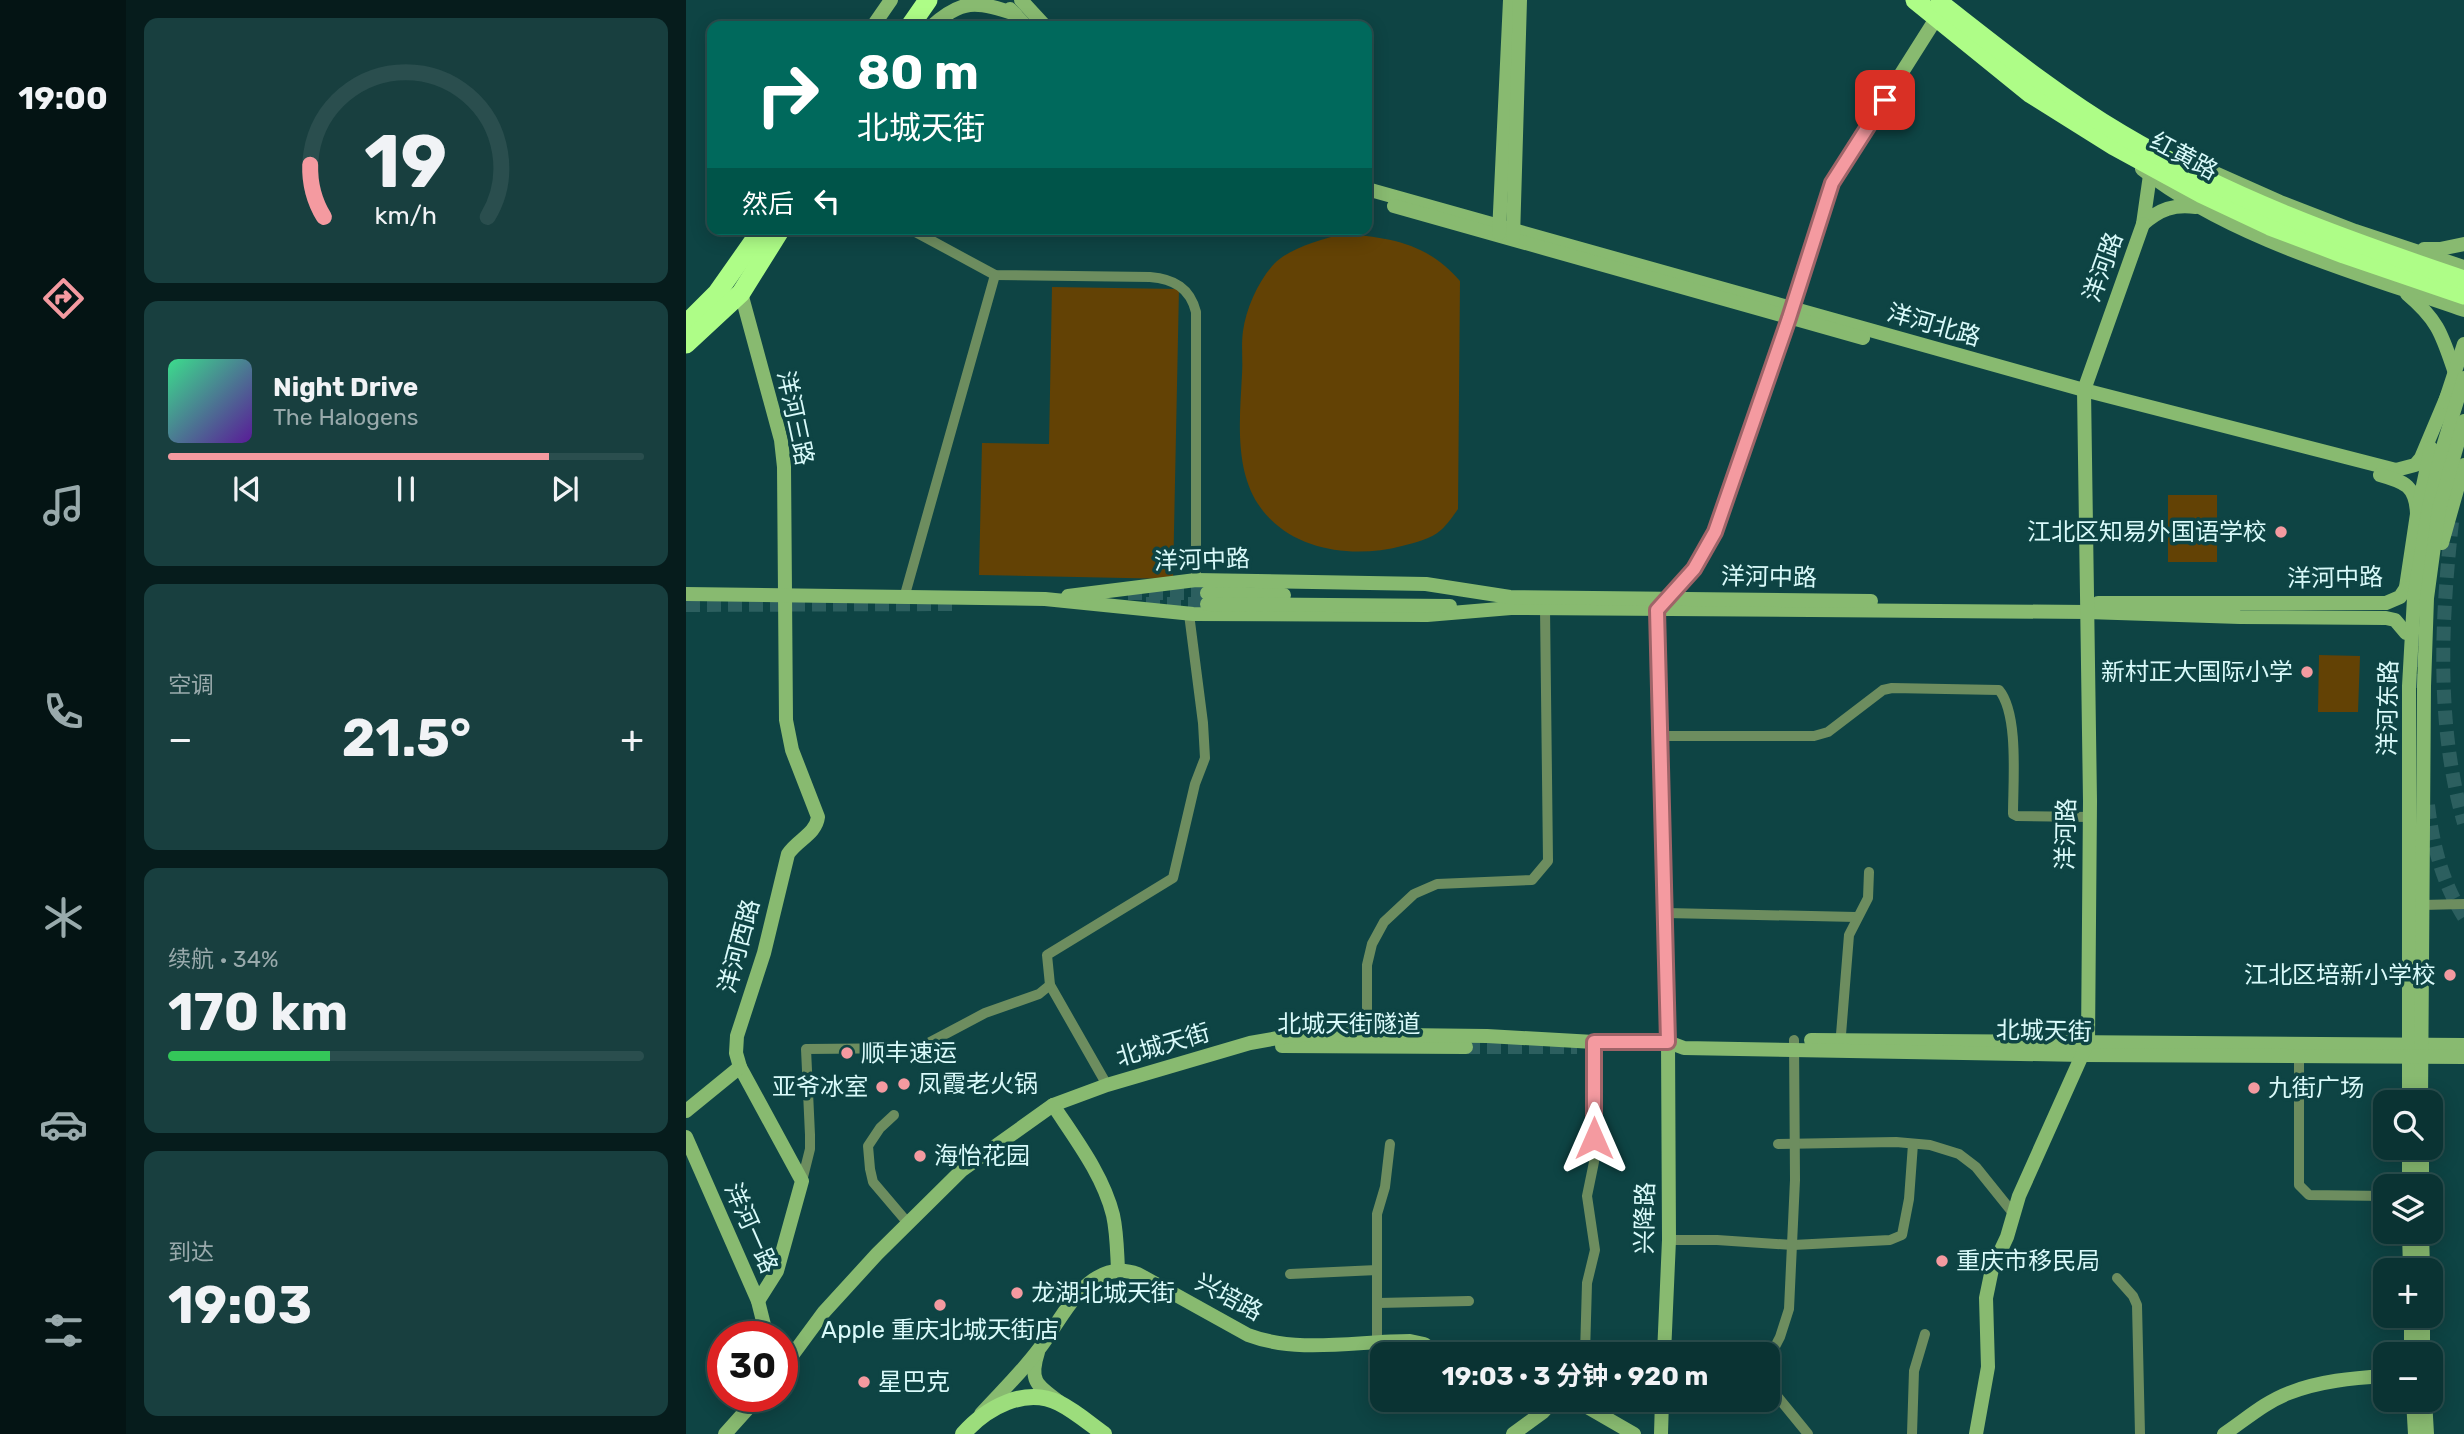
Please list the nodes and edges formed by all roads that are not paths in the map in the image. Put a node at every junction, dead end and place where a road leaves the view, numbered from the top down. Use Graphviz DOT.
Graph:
graph roads {
  1 [pos="891,0"];
  2 [pos="915,0"];
  3 [pos="928,0"];
  4 [pos="942,0"];
  5 [pos="1002,0"];
  6 [pos="1510,0"];
  7 [pos="1520,0"];
  8 [pos="1915,0"];
  9 [pos="1018,7"];
  10 [pos="1937,8"];
  11 [pos="876,21"];
  12 [pos="900,21"];
  13 [pos="913,21"];
  14 [pos="928,21"];
  15 [pos="937,21"];
  16 [pos="1038,21"];
  17 [pos="2117,140"];
  18 [pos="2150,175"];
  19 [pos="1372,191"];
  20 [pos="2202,194"];
  21 [pos="1372,200"];
  22 [pos="2143,224"];
  23 [pos="1499,230"];
  24 [pos="1514,234"];
  25 [pos="768,235"];
  26 [pos="769,235"];
  27 [pos="922,235"];
  28 [pos="2464,244"];
  29 [pos="2407,248"];
  30 [pos="2464,267"];
  31 [pos="995,275"];
  32 [pos="2464,280"];
  33 [pos="2399,288"];
  34 [pos="741,293"];
  35 [pos="2464,295"];
  36 [pos="2464,310"];
  37 [pos="1791,313"];
  38 [pos="686,324"];
  39 [pos="686,344"];
  40 [pos="2464,344"];
  41 [pos="2461,372"];
  42 [pos="2448,394"];
  43 [pos="2084,395"];
  44 [pos="2464,421"];
  45 [pos="2464,465"];
  46 [pos="2461,486"];
  47 [pos="2417,514"];
  48 [pos="1196,580"];
  49 [pos="2406,588"];
  50 [pos="686,594"];
  51 [pos="785,597"];
  52 [pos="904,598"];
  53 [pos="2427,598"];
  54 [pos="1045,599"];
  55 [pos="1207,599"];
  56 [pos="1668,599"];
  57 [pos="1510,603"];
  58 [pos="2086,607"];
  59 [pos="1545,608"];
  60 [pos="1657,610"];
  61 [pos="1189,614"];
  62 [pos="2406,633"];
  63 [pos="2409,686"];
  64 [pos="1659,736"];
  65 [pos="2090,817"];
  66 [pos="1870,872"];
  67 [pos="2464,904"];
  68 [pos="2422,905"];
  69 [pos="1666,913"];
  70 [pos="1856,918"];
  71 [pos="1050,985"];
  72 [pos="1367,1034"];
  73 [pos="1594,1042"];
  74 [pos="1668,1042"];
  75 [pos="1794,1045"];
  76 [pos="1840,1045"];
  77 [pos="2464,1045"];
  78 [pos="1466,1046"];
  79 [pos="2085,1048"];
  80 [pos="1231,1049"];
  81 [pos="2299,1050"];
  82 [pos="2415,1051"];
  83 [pos="2464,1057"];
  84 [pos="740,1067"];
  85 [pos="1107,1086"];
  86 [pos="2410,1090"];
  87 [pos="2420,1090"];
  88 [pos="1053,1105"];
  89 [pos="686,1111"];
  90 [pos="894,1115"];
  91 [pos="686,1137"];
  92 [pos="1390,1144"];
  93 [pos="1778,1144"];
  94 [pos="1795,1144"];
  95 [pos="1913,1144"];
  96 [pos="802,1181"];
  97 [pos="2373,1196"];
  98 [pos="2013,1213"];
  99 [pos="907,1222"];
  100 [pos="1669,1240"];
  101 [pos="1793,1245"];
  102 [pos="1118,1269"];
  103 [pos="1377,1270"];
  104 [pos="1290,1274"];
  105 [pos="2117,1278"];
  106 [pos="758,1301"];
  107 [pos="1469,1301"];
  108 [pos="1378,1303"];
  109 [pos="763,1321"];
  110 [pos="1925,1334"];
  111 [pos="805,1336"];
  112 [pos="798,1339"];
  113 [pos="1377,1341"];
  114 [pos="1417,1342"];
  115 [pos="1586,1342"];
  116 [pos="1665,1342"];
  117 [pos="1777,1342"];
  118 [pos="798,1346"];
  119 [pos="1038,1351"];
  120 [pos="2373,1377"];
  121 [pos="1780,1400"];
  122 [pos="1062,1404"];
  123 [pos="745,1412"];
  124 [pos="1543,1412"];
  125 [pos="1596,1412"];
  126 [pos="1662,1412"];
  127 [pos="2414,1412"];
  128 [pos="2426,1412"];
  129 [pos="968,1428"];
  130 [pos="725,1434"];
  131 [pos="1104,1434"];
  132 [pos="1513,1434"];
  133 [pos="1634,1434"];
  134 [pos="1661,1434"];
  135 [pos="1808,1434"];
  136 [pos="1912,1434"];
  137 [pos="1976,1434"];
  138 [pos="2140,1434"];
  139 [pos="2224,1434"];
  140 [pos="2415,1434"];
  141 [pos="2427,1434"];
  1 -- 11 [label="street"];
  2 -- 12 [label="highway"];
  3 -- 13 [label="highway"];
  4 -- 14 [label="street"];
  5 -- 9 [label="street"];
  6 -- 23 [label="street"];
  7 -- 24 [label="street"];
  8 -- 10 [label="highway, 红黄路"];
  9 -- 15 [label="street"];
  9 -- 16 [label="street"];
  10 -- 17 [label="highway, 红黄路"];
  10 -- 37 [label="street"];
  17 -- 18 [label="street"];
  17 -- 20 [label="highway, 红黄路"];
  17 -- 29 [label="street"];
  18 -- 20 [label="street"];
  18 -- 22 [label="street, 洋河路"];
  19 -- 23 [label="street, 洋河北路"];
  20 -- 22 [label="street"];
  20 -- 32 [label="highway, 红黄路"];
  20 -- 33 [label="street"];
  20 -- 35 [label="highway, 红黄路"];
  21 -- 23 [label="street, 洋河北路"];
  22 -- 43 [label="street, 洋河路"];
  23 -- 24 [label="street, 洋河北路"];
  24 -- 37 [label="street, 洋河北路"];
  25 -- 38 [label="highway"];
  26 -- 34 [label="highway"];
  27 -- 31 [label="street"];
  28 -- 29 [label="street"];
  29 -- 30 [label="street"];
  29 -- 33 [label="street"];
  31 -- 48 [label="street"];
  31 -- 52 [label="street"];
  33 -- 36 [label="street"];
  33 -- 41 [label="street"];
  34 -- 39 [label="highway"];
  34 -- 51 [label="street, 洋河三路"];
  37 -- 43 [label="street, 洋河北路"];
  37 -- 56 [label="street"];
  40 -- 41 [label="street"];
  41 -- 42 [label="street"];
  41 -- 63 [label="street, 洋河东路"];
  42 -- 43 [label="street, 洋河北路"];
  42 -- 47 [label="street"];
  43 -- 47 [label="street, 洋河北路"];
  43 -- 58 [label="street, 洋河路"];
  44 -- 53 [label="street, 洋河东路"];
  45 -- 46 [label="street"];
  46 -- 53 [label="street"];
  47 -- 49 [label="street"];
  48 -- 54 [label="street, 洋河中路"];
  48 -- 57 [label="street, 洋河中路"];
  49 -- 58 [label="street, 洋河中路"];
  49 -- 62 [label="street"];
  50 -- 51 [label="street, 洋河中路"];
  51 -- 52 [label="street, 洋河中路"];
  51 -- 84 [label="street, 洋河西路"];
  52 -- 54 [label="street, 洋河中路"];
  53 -- 68 [label="street, 洋河东路"];
  54 -- 61 [label="street, 洋河中路"];
  55 -- 57 [label="street"];
  56 -- 57 [label="street, 洋河中路"];
  56 -- 58 [label="street, 洋河中路"];
  56 -- 60 [label="street"];
  57 -- 59 [label="street, 洋河中路"];
  57 -- 61 [label="street, 洋河中路"];
  58 -- 60 [label="street, 洋河中路"];
  58 -- 62 [label="street, 洋河中路"];
  58 -- 65 [label="street, 洋河路"];
  59 -- 60 [label="street, 洋河中路"];
  59 -- 72 [label="street"];
  60 -- 64 [label="street, 兴降路"];
  61 -- 71 [label="street"];
  62 -- 63 [label="street"];
  63 -- 82 [label="street, 洋河东路"];
  64 -- 65 [label="street"];
  64 -- 69 [label="street, 兴降路"];
  65 -- 79 [label="street, 洋河路"];
  66 -- 70 [label="street"];
  67 -- 68 [label="street"];
  68 -- 82 [label="street, 洋河东路"];
  69 -- 70 [label="street"];
  69 -- 74 [label="street, 兴降路"];
  70 -- 76 [label="street"];
  71 -- 85 [label="street"];
  71 -- 96 [label="street"];
  72 -- 73 [label="street, 北城天街"];
  72 -- 80 [label="street, 北城天街"];
  73 -- 74 [label="street, 北城天街"];
  73 -- 115 [label="street"];
  74 -- 75 [label="street, 北城天街"];
  74 -- 100 [label="street, 兴降路"];
  75 -- 76 [label="street, 北城天街"];
  75 -- 94 [label="street"];
  76 -- 79 [label="street, 北城天街"];
  77 -- 82 [label="street"];
  78 -- 80 [label="street, 北城天街隧道"];
  79 -- 81 [label="street, 北城天街"];
  79 -- 98 [label="street, 洋河路"];
  80 -- 85 [label="street, 北城天街"];
  81 -- 82 [label="street, 北城天街"];
  81 -- 97 [label="street"];
  82 -- 83 [label="street"];
  82 -- 86 [label="street"];
  82 -- 87 [label="street"];
  84 -- 89 [label="street"];
  84 -- 96 [label="street, 洋河西路"];
  85 -- 88 [label="street, 北城天街"];
  88 -- 99 [label="street, 北城天街"];
  88 -- 102 [label="street"];
  90 -- 99 [label="street"];
  91 -- 106 [label="street, 洋河一路"];
  92 -- 103 [label="street"];
  93 -- 94 [label="street"];
  94 -- 95 [label="street"];
  94 -- 101 [label="street"];
  95 -- 98 [label="street"];
  95 -- 101 [label="street"];
  96 -- 106 [label="street"];
  98 -- 137 [label="street, 洋河路"];
  99 -- 111 [label="street, 北城天街"];
  100 -- 101 [label="street"];
  100 -- 116 [label="street, 兴降路"];
  101 -- 117 [label="street"];
  102 -- 113 [label="street, 兴培路"];
  102 -- 119 [label="street"];
  103 -- 104 [label="street"];
  103 -- 108 [label="street"];
  105 -- 138 [label="street"];
  106 -- 109 [label="street, 洋河一路"];
  107 -- 108 [label="street"];
  108 -- 113 [label="street"];
  110 -- 136 [label="street"];
  111 -- 112 [label="street"];
  111 -- 118 [label="street, 北城天街"];
  113 -- 114 [label="street, 兴培路"];
  119 -- 122 [label="street"];
  119 -- 129 [label="street"];
  120 -- 139 [label="street"];
  121 -- 135 [label="street"];
  122 -- 129 [label="main road"];
  122 -- 131 [label="main road"];
  123 -- 130 [label="street"];
  124 -- 132 [label="street"];
  125 -- 133 [label="street"];
  126 -- 134 [label="street"];
  127 -- 140 [label="street"];
  128 -- 141 [label="street"];
}
